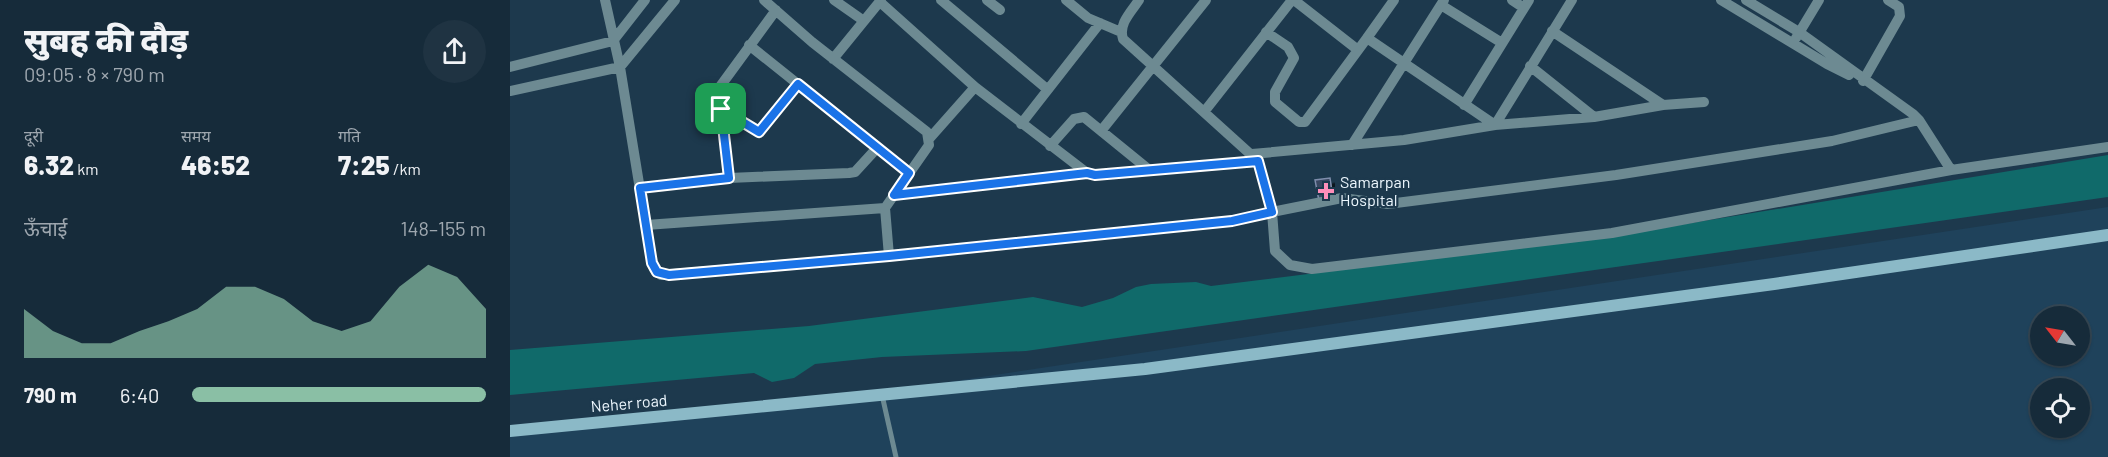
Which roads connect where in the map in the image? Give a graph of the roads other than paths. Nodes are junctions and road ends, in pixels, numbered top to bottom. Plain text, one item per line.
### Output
1 (605, 0) edge
2 (645, 0) edge
3 (675, 0) edge
4 (764, 0) edge
5 (834, 0) edge
6 (941, 0) edge
7 (987, 0) edge
8 (1066, 0) edge
9 (1139, 0) edge
10 (1206, 0) edge
11 (1293, 0) edge
12 (1394, 0) edge
13 (1512, 0) edge
14 (1558, 0) edge
15 (1721, 0) edge
16 (1746, 0) edge
17 (1819, 0) edge
18 (1888, 0) edge
19 (1908, 0) edge
20 (880, 1) edge
21 (1442, 2) edge
22 (1570, 3) edge
23 (1527, 4) edge
24 (776, 10) junction
25 (1000, 10) dead end
26 (1902, 11) junction
27 (864, 21) junction
28 (1100, 24) junction
29 (1552, 31) junction
30 (1121, 32) junction
31 (1266, 32) junction
32 (1799, 32) junction
33 (1367, 38) junction
34 (612, 41) junction
35 (1502, 43) junction
36 (1793, 43) junction
37 (749, 45) junction
38 (1358, 50) junction
39 (834, 59) junction
40 (1402, 63) junction
41 (1530, 66) junction
42 (510, 67) edge
43 (620, 67) junction
44 (1152, 68) junction
45 (1863, 81) junction
46 (798, 84) junction
47 (975, 87) junction
48 (1047, 89) junction
49 (510, 91) edge
50 (1704, 102) dead end
51 (1464, 105) junction
52 (1663, 105) junction
53 (721, 109) junction
54 (1204, 112) junction
55 (1594, 117) junction
56 (1919, 120) junction
57 (1021, 124) junction
58 (1495, 125) junction
59 (1101, 131) junction
60 (929, 139) junction
61 (1352, 145) junction
62 (1050, 146) junction
63 (2108, 147) edge
64 (877, 148) junction
65 (1255, 157) junction
66 (1148, 169) junction
67 (1951, 170) junction
68 (909, 173) junction
69 (1087, 173) junction
70 (729, 178) junction
71 (640, 188) junction
72 (894, 195) junction
73 (885, 208) junction
74 (1272, 212) junction
75 (646, 225) junction
76 (2108, 235) edge
77 (889, 256) junction
78 (882, 395) junction
79 (510, 430) edge
80 (896, 457) edge

1 - 34 street
2 - 34 street
3 - 43 street
4 - 24 street
5 - 27 street
6 - 48 street
7 - 25 street
8 - 28 street
9 - 30 street
10 - 44 street
11 - 31 street
11 - 38 street
12 - 33 street
13 - 23 street
14 - 22 street
15 - 36 street
16 - 32 street
17 - 32 street
18 - 26 street
19 - 26 street
20 - 27 street
20 - 47 street
21 - 35 street
21 - 40 street
22 - 29 street
23 - 35 street
24 - 37 street
24 - 39 street
26 - 45 street
27 - 39 street
28 - 30 street
28 - 48 street
29 - 41 street
29 - 52 street
30 - 44 street
31 - 38 street
31 - 54 street
32 - 36 street
32 - 45 street
33 - 38 street
33 - 40 street
34 - 42 street
34 - 43 street
35 - 51 street
36 - 45 street
37 - 46 street
37 - 53 street
39 - 60 street
40 - 51 street
40 - 61 street
41 - 55 street
41 - 58 street
43 - 49 street
43 - 71 street
44 - 54 street
44 - 59 street
45 - 56 street
46 - 53 street
46 - 64 street
47 - 57 street
47 - 60 street
48 - 57 street
50 - 52 street
51 - 58 street
52 - 55 street
53 - 70 street
54 - 65 street
55 - 58 street
56 - 67 street
56 - 74 street
57 - 62 street
58 - 61 street
59 - 62 street
59 - 66 street
60 - 68 street
61 - 65 street
62 - 69 street
63 - 67 street
64 - 68 street
64 - 70 street
65 - 66 street
65 - 74 street
66 - 69 street
67 - 74 street
68 - 72 street
69 - 72 street
70 - 71 street
71 - 75 street
72 - 73 street
73 - 75 street
73 - 77 street
74 - 77 street
75 - 77 street
76 - 78 street, Neher road
78 - 79 street, Neher road
78 - 80 lane

